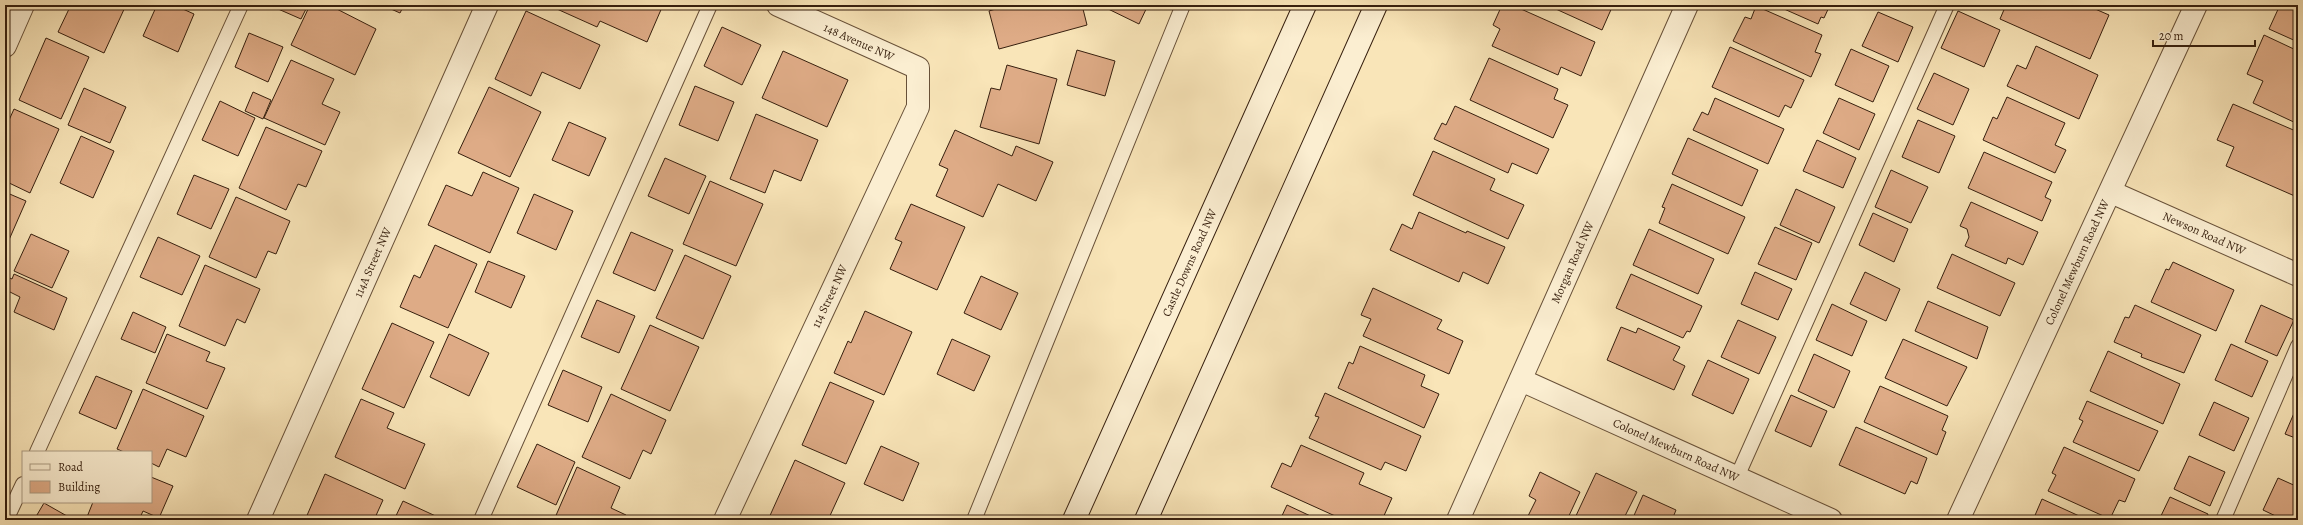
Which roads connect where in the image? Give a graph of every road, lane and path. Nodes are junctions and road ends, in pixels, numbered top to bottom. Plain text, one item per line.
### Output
1 (23, 5) edge
2 (241, 5) edge
3 (488, 5) edge
4 (710, 5) edge
5 (778, 5) edge
6 (1183, 5) edge
7 (1305, 5) edge
8 (1376, 5) edge
9 (1687, 5) edge
10 (1947, 5) edge
11 (2196, 5) edge
12 (5, 46) edge
13 (918, 68) joint
14 (2110, 192) junction
15 (2298, 275) edge
16 (2298, 346) edge
17 (1521, 380) junction
18 (37, 451) edge
19 (1737, 477) junction
20 (22, 486) edge
21 (6, 520) edge
22 (258, 520) edge
23 (481, 520) edge
24 (725, 520) edge
25 (974, 520) edge
26 (1074, 520) edge
27 (1146, 520) edge
28 (1458, 520) edge
29 (1831, 520) edge
30 (1958, 520) edge
31 (2223, 520) edge

1 - 12 street
2 - 18 lane
3 - 22 street, 114A Street NW
4 - 23 lane
5 - 13 street, 148 Avenue NW
6 - 25 lane
7 - 26 street, Castle Downs Road NW
8 - 27 street
9 - 17 street, Morgan Road NW
10 - 19 lane
11 - 14 street, Colonel Mewburn Road NW
13 - 24 street, 114 Street NW
14 - 15 street, Newson Road NW
14 - 30 street, Colonel Mewburn Road NW
16 - 31 lane
17 - 19 street, Colonel Mewburn Road NW
17 - 28 street, Morgan Road NW
19 - 29 street, Colonel Mewburn Road NW
20 - 21 lane

